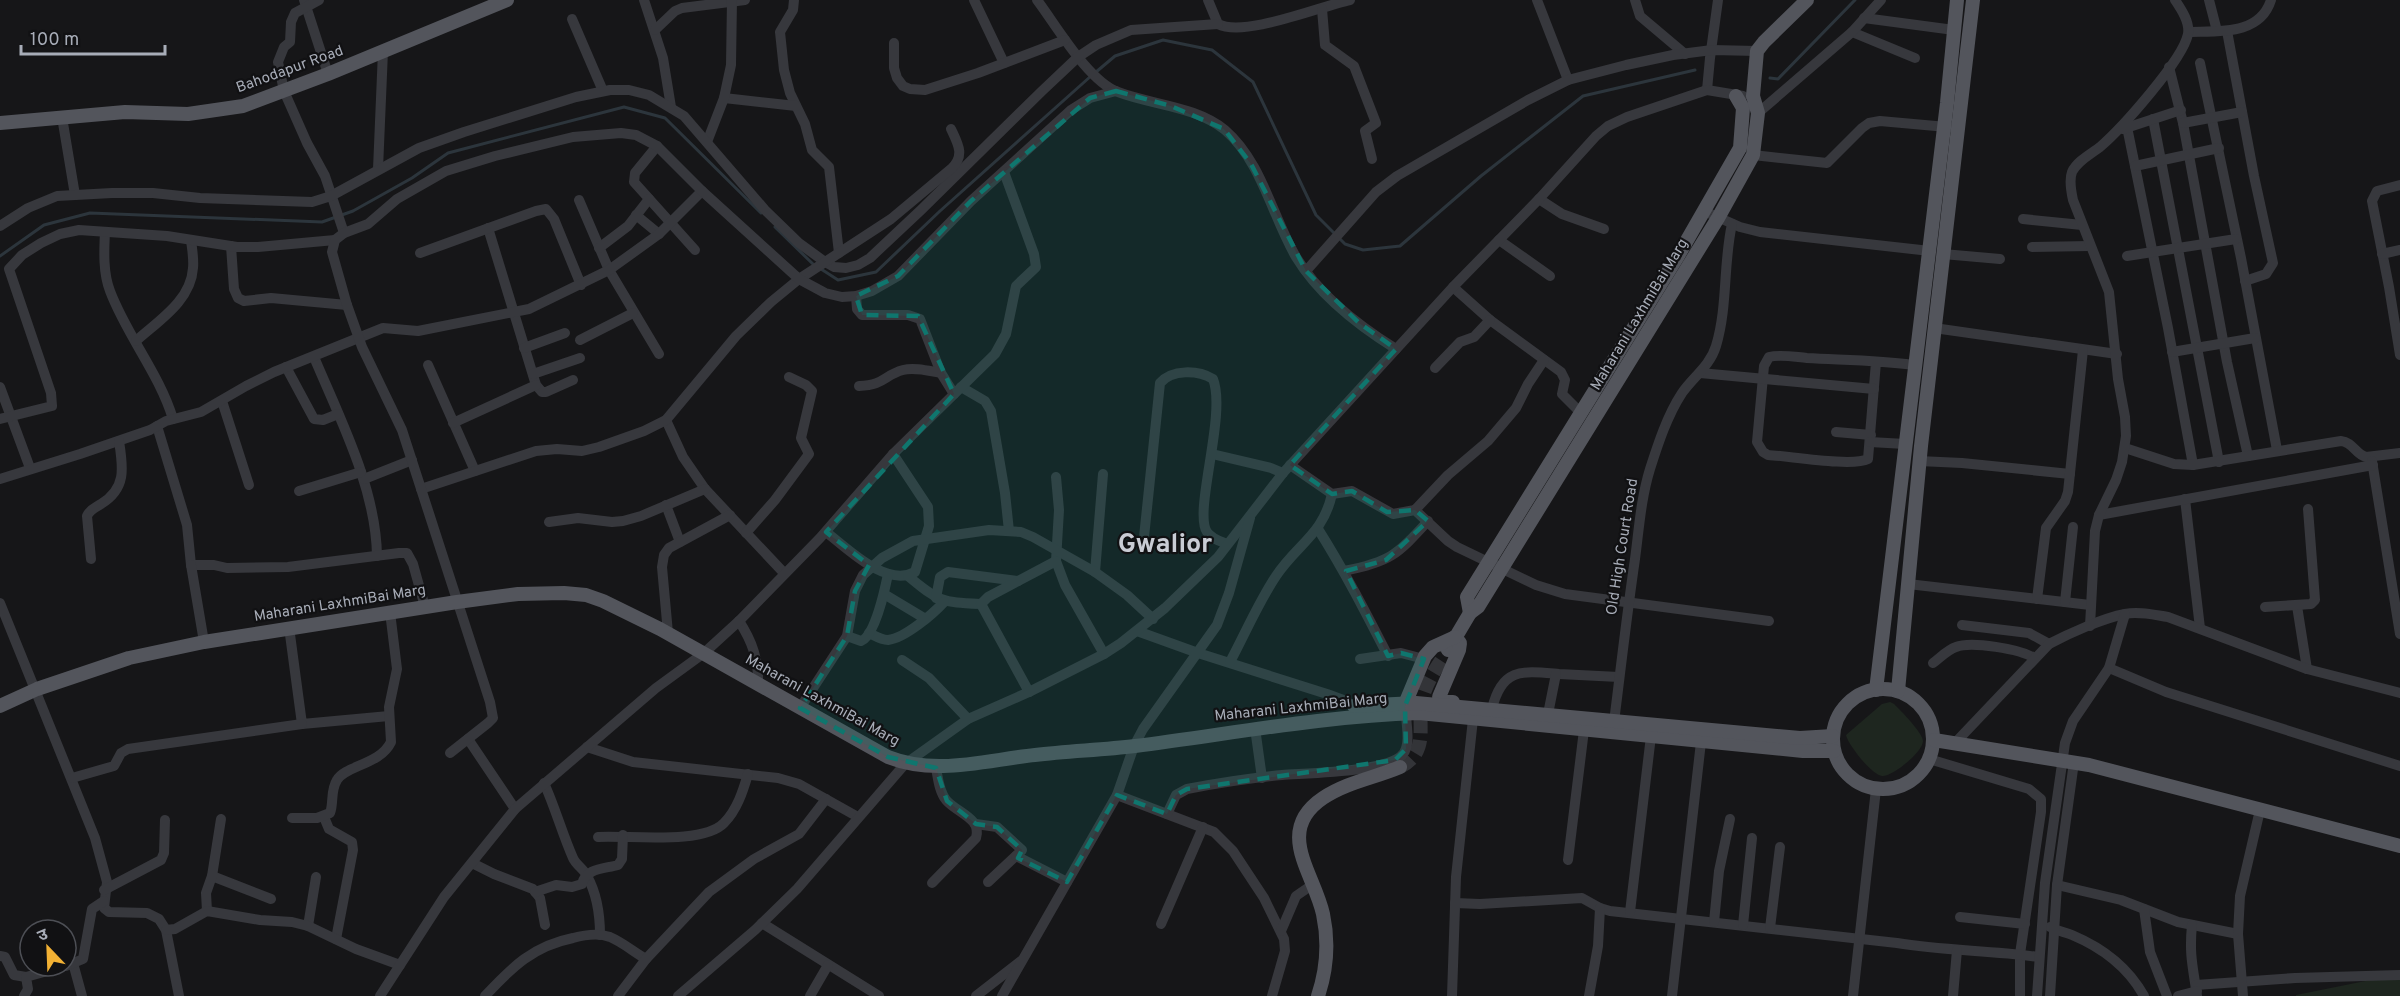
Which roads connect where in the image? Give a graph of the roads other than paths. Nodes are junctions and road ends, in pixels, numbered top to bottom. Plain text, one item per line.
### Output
1 (319, 0) edge
2 (507, 0) edge
3 (644, 0) edge
4 (745, 0) edge
5 (794, 0) edge
6 (974, 0) edge
7 (1037, 0) edge
8 (1208, 0) edge
9 (1345, 0) edge
10 (1537, 0) edge
11 (1635, 0) edge
12 (1718, 0) edge
13 (1807, 0) edge
14 (1881, 0) edge
15 (1957, 0) edge
16 (1973, 0) edge
17 (2175, 0) edge
18 (2209, 0) edge
19 (2271, 0) edge
20 (733, 1) edge
21 (305, 4) edge
22 (1322, 9) junction
23 (1864, 18) junction
24 (572, 19) dead end
25 (1218, 24) junction
26 (655, 30) junction
27 (1954, 30) junction
28 (2222, 31) junction
29 (1852, 32) junction
30 (2189, 32) junction
31 (1065, 40) junction
32 (894, 43) dead end
33 (1712, 50) junction
34 (383, 51) junction
35 (1758, 51) junction
36 (1684, 54) junction
37 (1915, 58) dead end
38 (1081, 59) junction
39 (1004, 63) junction
40 (2200, 63) dead end
41 (2169, 67) junction
42 (328, 74) junction
43 (1568, 80) junction
44 (1707, 90) junction
45 (284, 91) junction
46 (603, 91) junction
47 (1116, 91) junction
48 (1736, 96) junction
49 (1753, 96) junction
50 (724, 98) junction
51 (796, 106) junction
52 (671, 107) junction
53 (2181, 111) junction
54 (2242, 112) junction
55 (1758, 113) junction
56 (62, 117) junction
57 (2212, 118) junction
58 (2153, 119) junction
59 (0, 123) edge
60 (2183, 123) junction
61 (1951, 127) junction
62 (951, 129) dead end
63 (2122, 129) junction
64 (707, 142) junction
65 (657, 146) junction
66 (2219, 148) junction
67 (2189, 154) junction
68 (1753, 155) junction
69 (1372, 159) dead end
70 (2161, 160) junction
71 (2135, 166) junction
72 (378, 169) junction
73 (1004, 172) junction
74 (2400, 185) edge
75 (702, 191) junction
76 (75, 195) junction
77 (649, 199) junction
78 (1539, 199) junction
79 (333, 200) junction
80 (579, 200) dead end
81 (1704, 211) junction
82 (636, 216) junction
83 (1718, 218) junction
84 (2024, 219) dead end
85 (671, 222) junction
86 (1732, 224) junction
87 (2082, 225) junction
88 (0, 226) edge
89 (488, 228) junction
90 (343, 229) junction
91 (1604, 229) dead end
92 (105, 232) junction
93 (658, 234) junction
94 (2236, 238) junction
95 (191, 240) junction
96 (335, 240) junction
97 (1499, 240) junction
98 (2205, 243) junction
99 (231, 246) junction
100 (2090, 246) junction
101 (2032, 247) dead end
102 (2179, 247) junction
103 (599, 248) junction
104 (695, 250) dead end
105 (2400, 250) edge
106 (1936, 252) junction
107 (2153, 252) junction
108 (420, 253) dead end
109 (839, 253) junction
110 (2382, 254) junction
111 (2127, 256) dead end
112 (2000, 259) dead end
113 (824, 263) junction
114 (609, 270) junction
115 (1306, 271) junction
116 (1550, 276) dead end
117 (801, 278) junction
118 (2245, 281) junction
119 (581, 285) junction
120 (1453, 287) junction
121 (856, 296) junction
122 (347, 305) junction
123 (633, 313) junction
124 (512, 314) junction
125 (2397, 317) edge
126 (1490, 320) junction
127 (1934, 328) junction
128 (565, 333) dead end
129 (358, 337) junction
130 (2255, 338) junction
131 (580, 340) dead end
132 (136, 341) junction
133 (2223, 344) junction
134 (524, 348) junction
135 (2198, 348) junction
136 (1396, 349) junction
137 (2083, 350) junction
138 (2172, 352) junction
139 (659, 354) dead end
140 (2117, 354) junction
141 (2400, 355) edge
142 (314, 357) junction
143 (580, 358) dead end
144 (1544, 360) junction
145 (1876, 362) junction
146 (428, 365) dead end
147 (1915, 365) junction
148 (286, 367) junction
149 (1435, 368) dead end
150 (941, 373) junction
151 (1700, 373) junction
152 (789, 377) dead end
153 (1764, 378) junction
154 (535, 380) junction
155 (573, 380) dead end
156 (859, 386) dead end
157 (0, 387) edge
158 (1874, 389) junction
159 (957, 390) junction
160 (222, 401) junction
161 (1580, 412) junction
162 (338, 414) junction
163 (6, 417) edge
164 (173, 419) junction
165 (666, 420) junction
166 (453, 423) junction
167 (157, 426) junction
168 (1836, 432) dead end
169 (1870, 438) junction
170 (119, 441) junction
171 (1905, 444) junction
172 (2125, 448) junction
173 (2277, 450) junction
174 (2400, 453) edge
175 (893, 454) junction
176 (1212, 454) junction
177 (2248, 456) junction
178 (412, 460) junction
179 (1919, 461) junction
180 (2372, 461) junction
181 (2219, 462) junction
182 (2193, 465) junction
183 (30, 468) junction
184 (1287, 469) junction
185 (475, 471) junction
186 (1103, 474) dead end
187 (2070, 474) junction
188 (362, 476) junction
189 (1056, 477) dead end
190 (0, 479) edge
191 (249, 485) dead end
192 (421, 489) junction
193 (705, 489) junction
194 (299, 491) dead end
195 (1332, 494) junction
196 (2185, 499) junction
197 (666, 506) junction
198 (2308, 509) dead end
199 (1415, 510) junction
200 (1251, 513) junction
201 (730, 515) junction
202 (2099, 515) junction
203 (1428, 521) junction
204 (549, 522) dead end
205 (2073, 527) dead end
206 (1318, 529) junction
207 (826, 531) junction
208 (1009, 531) junction
209 (746, 533) junction
210 (1144, 537) dead end
211 (925, 538) junction
212 (680, 542) junction
213 (1227, 544) junction
214 (1055, 549) junction
215 (376, 556) junction
216 (91, 559) dead end
217 (1056, 561) junction
218 (1488, 562) junction
219 (191, 565) junction
220 (871, 567) junction
221 (1502, 570) junction
222 (1344, 571) junction
223 (1095, 572) junction
224 (784, 573) junction
225 (888, 574) junction
226 (908, 576) junction
227 (1019, 581) junction
228 (1908, 584) junction
229 (884, 594) junction
230 (2037, 599) junction
231 (940, 600) junction
232 (1628, 601) junction
233 (457, 602) junction
234 (2065, 602) junction
235 (0, 603) edge
236 (981, 604) junction
237 (2090, 605) junction
238 (2297, 606) junction
239 (425, 607) junction
240 (2265, 607) dead end
241 (390, 612) junction
242 (1470, 614) junction
243 (2125, 614) junction
244 (924, 618) junction
245 (1153, 619) junction
246 (739, 621) junction
247 (1769, 621) dead end
248 (1962, 624) dead end
249 (289, 627) junction
250 (2090, 627) junction
251 (2200, 628) junction
252 (1137, 631) junction
253 (12, 632) junction
254 (668, 633) junction
255 (869, 633) junction
256 (2400, 634) edge
257 (0, 635) edge
258 (847, 636) junction
259 (1455, 637) junction
260 (204, 642) junction
261 (2049, 644) junction
262 (1448, 650) tunnel mouth
263 (1198, 653) junction
264 (704, 654) junction
265 (1104, 654) junction
266 (1388, 656) junction
267 (2034, 658) junction
268 (1360, 659) dead end
269 (1424, 659) junction
270 (902, 660) dead end
271 (1230, 662) junction
272 (1933, 663) dead end
273 (2109, 668) junction
274 (2307, 669) junction
275 (1556, 674) junction
276 (1619, 677) junction
277 (758, 685) junction
278 (37, 690) junction
279 (1876, 690) junction
280 (1898, 691) junction
281 (1029, 692) junction
282 (2400, 693) edge
283 (0, 705) edge
284 (800, 708) junction
285 (1406, 709) junction
286 (1359, 710) junction
287 (1481, 712) junction
288 (1548, 714) junction
289 (389, 716) junction
290 (968, 719) junction
291 (1614, 722) junction
292 (302, 724) junction
293 (1255, 728) junction
294 (1584, 730) junction
295 (1651, 736) junction
296 (1833, 736) junction
297 (468, 739) junction
298 (1934, 740) junction
299 (1701, 742) junction
300 (1955, 743) junction
301 (1134, 746) junction
302 (587, 747) junction
303 (1834, 751) junction
304 (450, 753) dead end
305 (1929, 759) junction
306 (2068, 761) junction
307 (905, 764) junction
308 (2400, 766) edge
309 (1400, 767) tunnel mouth
310 (936, 768) junction
311 (748, 774) junction
312 (72, 778) junction
313 (1262, 778) junction
314 (544, 783) junction
315 (1876, 789) junction
316 (1117, 795) junction
317 (826, 799) junction
318 (515, 809) junction
319 (2260, 810) junction
320 (1167, 814) junction
321 (324, 816) junction
322 (858, 817) junction
323 (292, 818) dead end
324 (221, 819) dead end
325 (1730, 819) dead end
326 (165, 820) dead end
327 (976, 824) junction
328 (1203, 828) junction
329 (622, 835) junction
330 (598, 837) dead end
331 (1752, 838) dead end
332 (2400, 846) edge
333 (1780, 847) dead end
334 (1016, 856) junction
335 (1568, 860) dead end
336 (472, 863) junction
337 (587, 875) junction
338 (212, 876) junction
339 (316, 877) dead end
340 (988, 882) dead end
341 (1067, 882) junction
342 (932, 883) dead end
343 (1312, 885) junction
344 (2057, 885) junction
345 (535, 892) junction
346 (104, 896) junction
347 (271, 899) dead end
348 (1455, 903) junction
349 (1600, 908) junction
350 (2144, 909) junction
351 (207, 911) junction
352 (1630, 912) junction
353 (1960, 917) dead end
354 (1680, 918) junction
355 (1714, 922) junction
356 (2042, 922) junction
357 (762, 923) junction
358 (1161, 924) dead end
359 (2025, 924) junction
360 (545, 925) dead end
361 (1743, 925) junction
362 (2192, 925) junction
363 (308, 926) junction
364 (1770, 928) junction
365 (2054, 929) junction
366 (166, 930) junction
367 (1281, 931) junction
368 (2238, 934) junction
369 (600, 935) junction
370 (336, 939) junction
371 (1861, 939) junction
372 (1957, 950) junction
373 (2020, 954) junction
374 (0, 956) edge
375 (2038, 957) junction
376 (646, 959) junction
377 (1023, 960) junction
378 (78, 961) edge
379 (400, 965) junction
380 (828, 965) junction
381 (2400, 975) edge
382 (18, 976) edge
383 (26, 978) edge
384 (73, 978) edge
385 (2242, 981) junction
386 (2197, 991) edge
387 (24, 996) edge
388 (81, 996) edge
389 (179, 996) edge
390 (380, 996) edge
391 (485, 996) edge
392 (618, 996) edge
393 (678, 996) edge
394 (810, 996) edge
395 (879, 996) edge
396 (976, 996) edge
397 (1002, 996) edge
398 (1272, 996) edge
399 (1318, 996) edge
400 (1452, 996) edge
401 (1589, 996) edge
402 (1672, 996) edge
403 (1853, 996) edge
404 (1953, 996) edge
405 (2020, 996) edge
406 (2037, 996) edge
407 (2050, 996) edge
408 (2144, 996) edge
409 (2167, 996) edge
410 (2178, 996) edge
411 (2243, 996) edge

1 - 21 street
2 - 34 main road, Bahodapur Road
3 - 26 street
4 - 20 street
5 - 51 street
6 - 39 street
7 - 31 street
8 - 25 street
9 - 22 street
10 - 43 street
11 - 36 street
12 - 33 street
13 - 35 main road
14 - 23 street
15 - 27 main road
16 - 61 main road
17 - 30 street
18 - 28 street
19 - 28 street
20 - 26 street
20 - 50 street
21 - 42 street
21 - 45 street
22 - 25 street
22 - 69 street
23 - 27 street
23 - 29 street
24 - 46 street
25 - 38 street
26 - 52 street
27 - 61 main road
28 - 30 street
28 - 54 street
29 - 37 street
29 - 55 street
30 - 41 street
31 - 38 street
31 - 39 street
32 - 39 street
33 - 35 street
33 - 36 street
33 - 44 street
34 - 42 main road, Bahodapur Road
34 - 72 street
35 - 49 main road, Maharani LaxhmiBai Marg
36 - 43 street
38 - 47 street
38 - 113 street
40 - 57 street
41 - 53 street
41 - 63 street
42 - 45 main road, Bahodapur Road
43 - 115 street
44 - 48 street
44 - 78 street
45 - 56 main road, Bahodapur Road
45 - 79 street
46 - 52 street
46 - 72 street
47 - 73 street
47 - 115 street
48 - 49 street
48 - 81 main road
49 - 55 main road, Maharani LaxhmiBai Marg
50 - 51 street
50 - 64 street
51 - 109 street
52 - 64 street
53 - 58 street
53 - 60 street
54 - 57 street
54 - 118 street
55 - 68 main road, Maharani LaxhmiBai Marg
56 - 59 main road, Bahodapur Road
56 - 76 street
57 - 60 street
57 - 66 street
58 - 63 street
58 - 70 street
60 - 67 street
61 - 68 street
61 - 106 main road
62 - 109 street
63 - 71 street
63 - 87 street
64 - 113 street
65 - 75 street
65 - 77 street
65 - 90 street
66 - 67 street
66 - 94 street
67 - 70 street
67 - 98 street
68 - 83 main road, Maharani LaxhmiBai Marg
70 - 71 street
70 - 102 street
71 - 107 street
72 - 79 street
73 - 121 street
73 - 159 street
74 - 110 street
75 - 85 street
75 - 117 street
76 - 79 street
76 - 88 street
77 - 82 street
77 - 85 street
78 - 91 street
78 - 97 street
79 - 90 street
80 - 103 street
81 - 83 street
81 - 161 main road
82 - 93 street
82 - 103 street
83 - 86 street
83 - 221 main road, Maharani LaxhmiBai Marg
84 - 87 street
85 - 93 street
85 - 104 street
86 - 106 street
86 - 151 street, Old High Court Road
87 - 100 street
89 - 108 street
89 - 119 street
89 - 124 street
90 - 96 street
92 - 95 street
92 - 132 street
92 - 163 street
93 - 114 street
94 - 98 street
94 - 118 street
95 - 99 street
95 - 132 street
96 - 99 street
96 - 122 street
97 - 116 street
97 - 120 street
98 - 102 street
98 - 133 street
99 - 122 street
100 - 101 street
100 - 140 street
102 - 107 street
102 - 135 street
103 - 114 street
105 - 110 street
106 - 112 street
106 - 127 main road
106 - 147 main road
107 - 111 street
107 - 138 street
109 - 113 street
110 - 125 street
113 - 117 street
114 - 119 street
114 - 123 street
115 - 136 street
117 - 121 street
117 - 165 street
118 - 130 street
119 - 124 street
120 - 126 street
120 - 136 street
121 - 150 street
122 - 129 street
123 - 131 street
123 - 139 street
124 - 129 street
124 - 134 street
125 - 141 street
126 - 144 street
126 - 149 street
127 - 137 street
127 - 179 main road
128 - 134 street
129 - 142 street
129 - 178 street
130 - 133 street
130 - 173 street
132 - 164 street
133 - 135 street
133 - 177 street
134 - 154 street
135 - 138 street
135 - 181 street
136 - 184 street
137 - 140 street
137 - 187 street
138 - 182 street
140 - 172 street
142 - 148 street
142 - 162 street
143 - 154 street
144 - 161 street
144 - 199 street
145 - 147 street
145 - 153 street
145 - 158 street
146 - 166 street
147 - 171 main road
148 - 160 street
148 - 162 street
150 - 156 street
150 - 159 street
151 - 153 street
151 - 232 street, Old High Court Road
152 - 209 street
153 - 158 street
153 - 169 street
154 - 155 street
154 - 166 street
157 - 163 street
158 - 169 street
159 - 175 street
159 - 208 street
160 - 164 street
160 - 191 street
161 - 218 main road
162 - 188 street
163 - 183 street
164 - 167 street
165 - 185 street
165 - 193 street
166 - 185 street
167 - 170 street
167 - 219 street
168 - 169 street
169 - 171 street
170 - 183 street
170 - 216 street
171 - 279 main road
172 - 182 street
172 - 202 street
173 - 177 street
173 - 180 street
174 - 180 street
175 - 207 street
175 - 211 street
176 - 184 street
176 - 210 street
176 - 213 street
177 - 181 street
178 - 188 street
178 - 192 street
179 - 187 street
179 - 228 main road
180 - 196 street
180 - 256 street
181 - 182 street
183 - 190 street
184 - 195 street
184 - 200 street
185 - 192 street
186 - 223 street
187 - 230 street
188 - 194 street
188 - 215 street
189 - 214 street
192 - 233 street
193 - 197 street
193 - 201 street
195 - 199 street
195 - 206 street
196 - 202 street
196 - 251 street
197 - 204 street
197 - 212 street
198 - 238 street
199 - 203 street
200 - 213 street
200 - 263 street
201 - 209 street
201 - 212 street
202 - 237 street
203 - 218 street
203 - 222 street
205 - 234 street
206 - 222 street
206 - 271 street
207 - 220 street
207 - 224 street
208 - 211 street
208 - 214 street
209 - 224 street
211 - 220 street
211 - 226 street
212 - 254 street
213 - 245 street
214 - 217 street
214 - 223 street
215 - 219 street
215 - 239 street
217 - 227 street
217 - 265 street
218 - 221 street
218 - 242 main road
219 - 260 street
220 - 225 street
220 - 258 street
221 - 232 street
221 - 242 main road, Maharani LaxhmiBai Marg
222 - 266 street
223 - 245 street
224 - 246 street
225 - 226 street
225 - 229 street
226 - 231 street
227 - 231 street
227 - 236 street
228 - 230 street
228 - 280 main road
229 - 244 street
229 - 255 street
230 - 234 street
231 - 236 street
231 - 244 street
232 - 247 street
232 - 276 street, Old High Court Road
233 - 239 main road, Maharani LaxhmiBai Marg
233 - 254 main road, Maharani LaxhmiBai Marg
233 - 297 street
234 - 237 street
235 - 253 street
236 - 281 street
237 - 250 street
238 - 240 street
238 - 274 street
239 - 241 main road, Maharani LaxhmiBai Marg
241 - 249 main road, Maharani LaxhmiBai Marg
241 - 289 street
242 - 259 main road, Maharani LaxhmiBai Marg
243 - 250 street
243 - 251 street
243 - 273 street
244 - 255 street
245 - 252 street
246 - 264 street
246 - 277 street
248 - 261 street
249 - 260 main road, Maharani LaxhmiBai Marg
249 - 292 street
250 - 261 street
251 - 274 street
252 - 263 street
252 - 265 street
253 - 257 street
253 - 278 street
254 - 264 main road, Maharani LaxhmiBai Marg
255 - 258 street
258 - 284 street
259 - 262 main road, Maharani LaxhmiBai Marg
259 - 269 main road
259 - 287 main road
260 - 278 main road, Maharani LaxhmiBai Marg
261 - 267 street
263 - 271 street
263 - 301 street
264 - 277 main road, Maharani LaxhmiBai Marg
264 - 302 street
265 - 281 street
266 - 268 street
266 - 269 street
267 - 272 street
267 - 300 street
269 - 285 main road
270 - 290 street
271 - 286 street
273 - 306 street
273 - 308 street
274 - 282 street
275 - 276 street
275 - 287 street
275 - 288 street
276 - 291 street, Old High Court Road
277 - 284 main road, Maharani LaxhmiBai Marg
278 - 283 main road, Maharani LaxhmiBai Marg
278 - 312 street
279 - 280 main road
279 - 296 main road
280 - 298 main road
281 - 290 street
284 - 307 main road, Maharani LaxhmiBai Marg
285 - 286 main road, Maharani LaxhmiBai Marg
285 - 287 main road, Maharani LaxhmiBai Marg
285 - 313 street
286 - 293 main road, Maharani LaxhmiBai Marg
287 - 288 main road
287 - 294 main road
287 - 348 street
288 - 291 main road
289 - 292 street
289 - 321 street
290 - 307 street
291 - 296 main road
292 - 312 street
293 - 301 main road, Maharani LaxhmiBai Marg
293 - 313 street
294 - 295 main road
294 - 335 street
295 - 299 main road
295 - 352 street
296 - 303 main road
297 - 304 street
297 - 318 street
298 - 300 main road
298 - 305 main road
299 - 303 main road
299 - 354 street
300 - 306 main road
301 - 310 main road, Maharani LaxhmiBai Marg
301 - 316 street
302 - 311 street
302 - 314 street
303 - 315 main road
305 - 315 main road
305 - 359 street
306 - 319 main road
306 - 344 street
306 - 356 street
307 - 310 main road, Maharani LaxhmiBai Marg
307 - 322 street
309 - 343 main road
310 - 327 street
311 - 317 street
311 - 329 street
312 - 346 street
313 - 320 street
314 - 318 street
314 - 337 street
315 - 371 street
316 - 320 street
316 - 341 street
317 - 322 street
317 - 376 street
318 - 336 street
319 - 332 main road
319 - 368 street
320 - 328 street
321 - 323 street
321 - 370 street
322 - 357 street
324 - 338 street
325 - 355 street
326 - 346 street
327 - 334 street
327 - 342 street
328 - 358 street
328 - 367 street
329 - 330 street
329 - 337 street
331 - 361 street
333 - 364 street
334 - 340 street
334 - 341 street
336 - 345 street
336 - 379 street
337 - 345 street
337 - 369 street
338 - 347 street
338 - 351 street
339 - 363 street
341 - 377 street
343 - 367 street
343 - 399 main road
344 - 350 street
344 - 365 street
345 - 360 street
346 - 366 street
346 - 378 street
348 - 349 street
348 - 400 street
349 - 352 street
349 - 401 street
350 - 362 street
350 - 409 street
351 - 363 street
351 - 366 street
352 - 354 street
353 - 359 street
354 - 355 street
354 - 402 street
355 - 361 street
356 - 365 street
356 - 375 street
357 - 380 street
357 - 393 street
359 - 373 street
361 - 364 street
362 - 368 street
362 - 386 street
363 - 370 street
364 - 371 street
365 - 407 street
365 - 408 street
366 - 389 street
367 - 398 street
368 - 385 street
369 - 376 street
369 - 391 street
370 - 379 street
371 - 372 street
371 - 403 street
372 - 373 street
372 - 404 street
373 - 375 street
373 - 405 street
374 - 382 street
375 - 406 street
376 - 392 street
377 - 396 street
377 - 397 street
379 - 390 street
380 - 394 street
380 - 395 street
381 - 385 street
383 - 387 street
384 - 388 street
385 - 386 street
385 - 411 street
386 - 410 street

